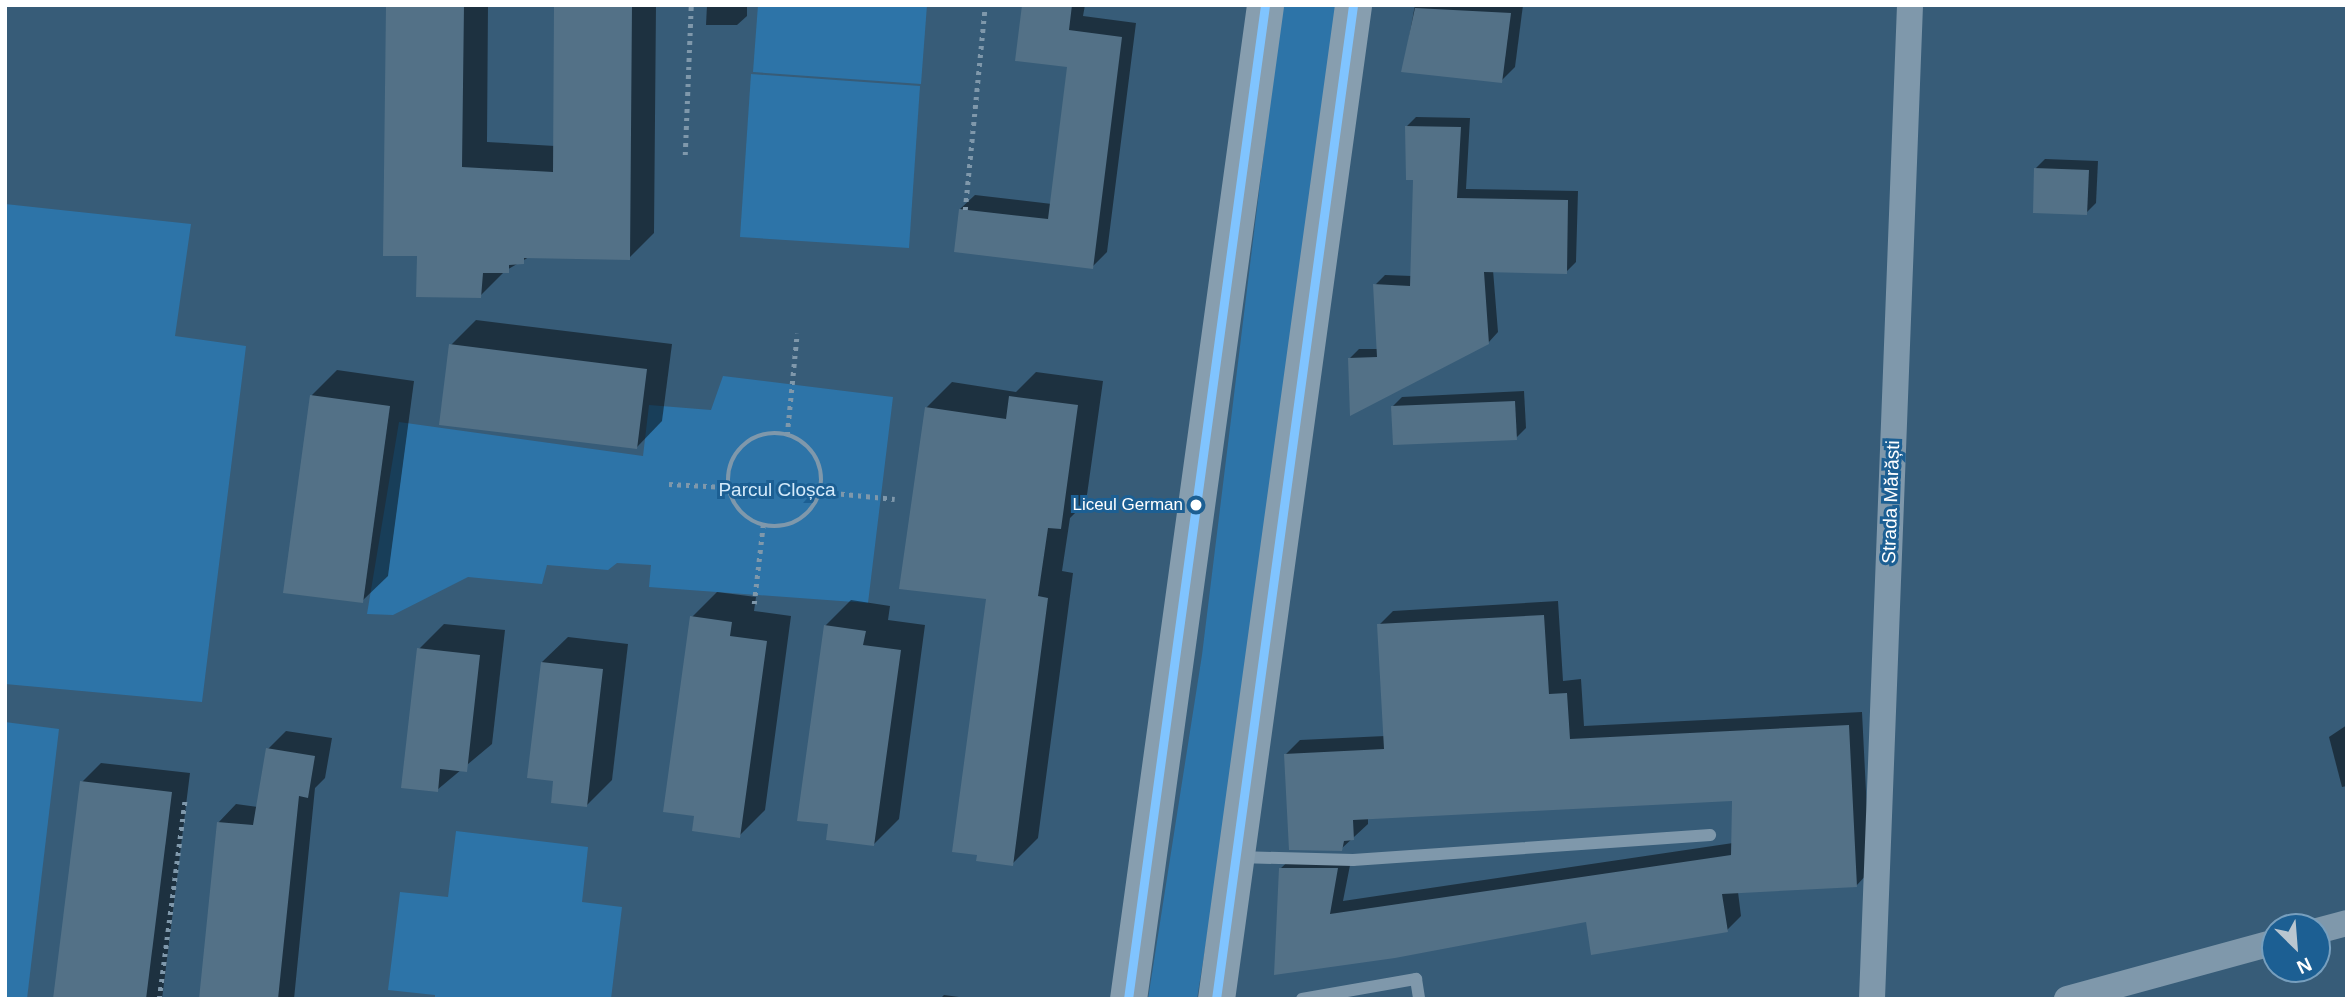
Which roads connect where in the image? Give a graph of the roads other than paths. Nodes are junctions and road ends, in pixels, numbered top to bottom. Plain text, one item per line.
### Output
1 (1265, 5) edge
2 (1353, 5) edge
3 (1910, 5) edge
4 (1710, 835) dead end
5 (1238, 857) junction
6 (2261, 946) edge
7 (1128, 999) edge
8 (1216, 999) edge
9 (1302, 999) edge
10 (1419, 999) edge
11 (1872, 999) edge
12 (2067, 999) edge

1 - 7 main road
2 - 5 main road
3 - 11 street, Strada Mărăști
4 - 5 lane
5 - 8 main road
6 - 12 street
9 - 10 lane

